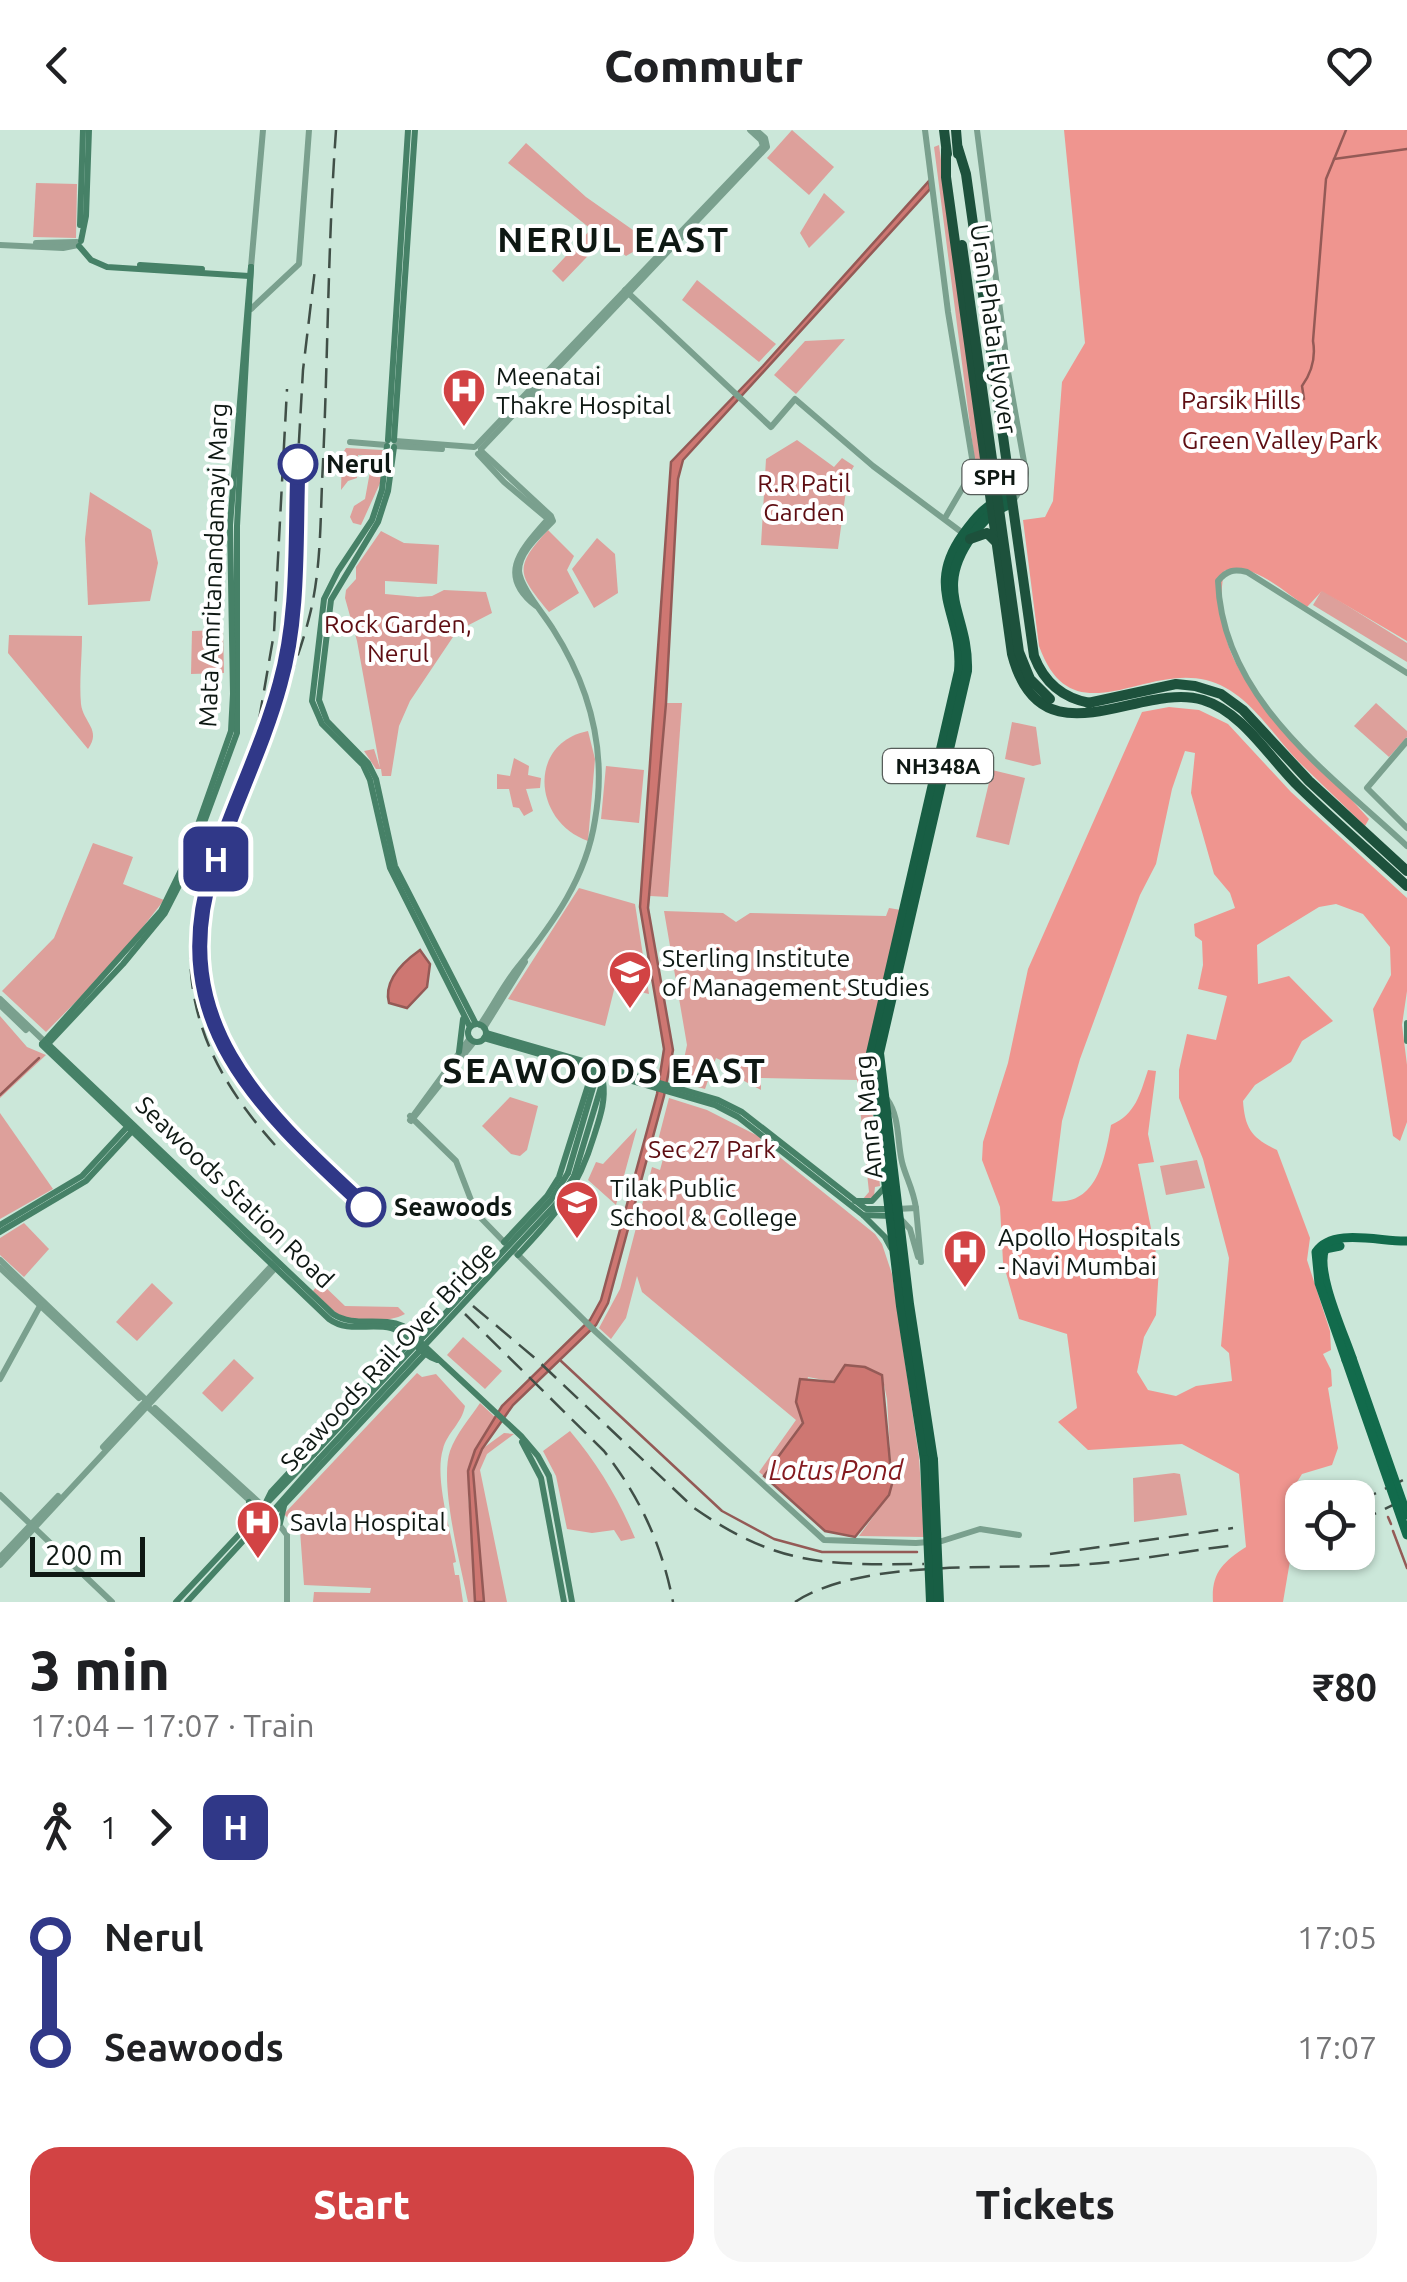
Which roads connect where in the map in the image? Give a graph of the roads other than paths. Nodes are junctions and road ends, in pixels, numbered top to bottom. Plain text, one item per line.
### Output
1 (86, 130) edge
2 (263, 130) edge
3 (309, 130) edge
4 (412, 130) edge
5 (753, 130) edge
6 (924, 130) edge
7 (944, 130) edge
8 (956, 130) edge
9 (977, 130) edge
10 (952, 149) junction
11 (0, 243) edge
12 (79, 243) junction
13 (251, 273) junction
14 (627, 292) junction
15 (251, 309) junction
16 (391, 444) junction
17 (477, 450) junction
18 (990, 489) junction
19 (1014, 496) junction
20 (992, 507) junction
21 (976, 517) junction
22 (944, 518) junction
23 (967, 536) junction
24 (998, 546) junction
25 (1407, 673) edge
26 (1090, 708) junction
27 (1407, 741) edge
28 (373, 780) junction
29 (1407, 828) edge
30 (1407, 846) edge
31 (1407, 871) edge
32 (1407, 886) edge
33 (166, 906) junction
34 (0, 1002) edge
35 (462, 1011) junction
36 (1407, 1023) edge
37 (480, 1029) junction
38 (472, 1040) junction
39 (1407, 1041) edge
40 (44, 1043) junction
41 (459, 1052) junction
42 (603, 1069) junction
43 (603, 1082) junction
44 (668, 1087) junction
45 (882, 1089) junction
46 (412, 1119) junction
47 (133, 1126) junction
48 (571, 1174) junction
49 (886, 1184) junction
50 (854, 1201) junction
51 (916, 1212) junction
52 (894, 1213) junction
53 (863, 1215) junction
54 (0, 1228) edge
55 (504, 1242) junction
56 (1407, 1244) edge
57 (518, 1255) junction
58 (895, 1259) junction
59 (0, 1260) edge
60 (276, 1264) junction
61 (0, 1268) edge
62 (40, 1306) junction
63 (412, 1339) junction
64 (427, 1352) junction
65 (914, 1358) junction
66 (1349, 1359) junction
67 (0, 1379) edge
68 (147, 1403) junction
69 (521, 1436) junction
70 (270, 1492) junction
71 (0, 1495) edge
72 (252, 1500) junction
73 (284, 1505) junction
74 (266, 1510) junction
75 (1407, 1514) edge
76 (251, 1522) junction
77 (280, 1522) junction
78 (33, 1527) junction
79 (1019, 1535) dead end
80 (1407, 1536) edge
81 (0, 1557) edge
82 (0, 1565) edge
83 (112, 1602) edge
84 (176, 1602) edge
85 (187, 1602) edge
86 (287, 1602) edge
87 (564, 1602) edge
88 (572, 1602) edge
89 (935, 1602) edge

1 - 12 main road
2 - 13 street, Mata Amritanandamayi Marg
3 - 15 street
4 - 16 main road
5 - 14 street
6 - 22 street
7 - 10 highway, SPH
8 - 10 highway, SPH
9 - 19 street
10 - 18 highway
10 - 19 highway
10 - 26 highway, Uran Phata Flyover / SPH, bridge
11 - 12 street
12 - 13 main road
13 - 15 main road, Mata Amritanandamayi Marg
13 - 33 main road, Mata Amritanandamayi Marg
14 - 17 street
14 - 22 street
15 - 33 main road, Mata Amritanandamayi Marg
16 - 17 street
16 - 28 main road
17 - 37 street
18 - 20 highway
18 - 21 highway
19 - 20 highway, Amra Marg / NH348A
19 - 26 highway
20 - 21 highway, Amra Marg / NH348A
20 - 23 highway, Amra Marg / NH348A
20 - 24 highway
21 - 23 highway, Amra Marg / NH348A
22 - 23 street
23 - 24 highway
23 - 45 highway, Amra Marg / NH348A
23 - 49 highway, Amra Marg / NH348A
24 - 26 highway
25 - 30 street
26 - 31 highway
26 - 32 highway
27 - 29 street
28 - 35 main road
28 - 37 main road
33 - 40 main road, Mata Amritanandamayi Marg
34 - 40 street
35 - 37 main road
35 - 41 main road
36 - 39 main road
37 - 38 main road
37 - 38 main road
37 - 42 main road
38 - 41 street
38 - 46 street
40 - 47 main road, Seawoods Station Road
41 - 46 street
42 - 43 main road, Seawoods Rail-Over Bridge
42 - 44 main road
42 - 48 main road, Seawoods Rail-Over Bridge
42 - 55 main road
43 - 48 main road, Seawoods Rail-Over Bridge
43 - 57 main road
44 - 50 main road
44 - 53 main road
45 - 51 street
45 - 52 highway, Amra Marg / NH348A
46 - 55 street
47 - 54 main road
47 - 60 main road, Seawoods Station Road
48 - 74 main road, Seawoods Rail-Over Bridge, bridge
49 - 50 main road
49 - 52 highway, Amra Marg / NH348A
50 - 52 main road
51 - 52 street
51 - 52 street
52 - 53 main road
52 - 58 highway, Amra Marg / NH348A
52 - 65 highway, Amra Marg / NH348A
53 - 58 main road
55 - 57 street
56 - 66 main road
56 - 66 main road
57 - 79 street
58 - 65 highway, Amra Marg / NH348A
59 - 68 street
60 - 63 main road, Seawoods Station Road
60 - 63 main road, Seawoods Station Road
60 - 68 street
61 - 62 street
62 - 67 street
62 - 68 street
63 - 64 main road, Seawoods Station Road
63 - 70 main road
64 - 69 main road, Seawoods Station Road
64 - 73 main road
65 - 89 highway, NH348A, bridge
66 - 75 main road, bridge
66 - 80 main road, bridge
68 - 72 street
68 - 78 street
69 - 87 main road
69 - 88 main road
70 - 72 main road
70 - 74 main road
71 - 78 street
72 - 74 street
72 - 76 main road
73 - 74 main road
73 - 77 main road
74 - 76 main road
74 - 77 street
74 - 85 main road
76 - 84 main road
77 - 86 street
78 - 81 street
78 - 82 street
78 - 83 street

